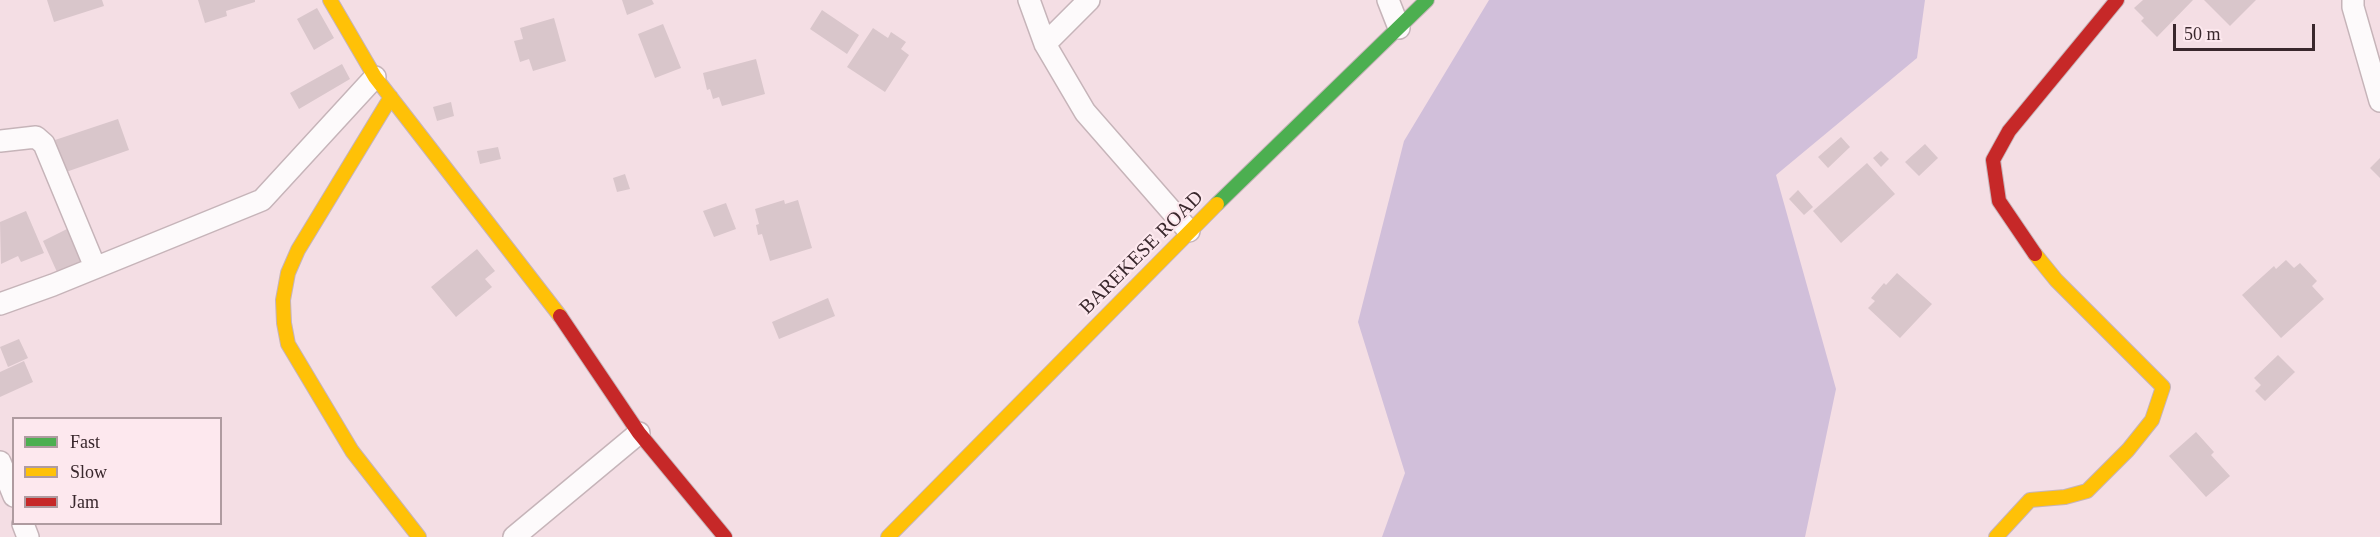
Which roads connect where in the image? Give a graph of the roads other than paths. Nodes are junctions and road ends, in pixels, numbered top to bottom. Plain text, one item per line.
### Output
1 (330, 0) edge
2 (1029, 0) edge
3 (1089, 0) edge
4 (1388, 0) edge
5 (1427, 0) edge
6 (2117, 0) edge
7 (2353, 0) edge
8 (1399, 28) junction
9 (1045, 44) junction
10 (375, 77) junction
11 (391, 97) junction
12 (2380, 101) edge
13 (0, 141) edge
14 (1189, 231) junction
15 (95, 267) junction
16 (0, 304) edge
17 (639, 433) junction
18 (0, 462) edge
19 (8, 489) edge
20 (419, 537) edge
21 (514, 537) edge
22 (724, 537) edge
23 (888, 537) edge
24 (1996, 537) edge

1 - 10 street
2 - 9 street
3 - 9 street
4 - 8 street
5 - 8 street, BAREKESE ROAD
6 - 24 street
7 - 12 street
8 - 14 street, BAREKESE ROAD
9 - 14 street
10 - 11 street
10 - 15 street
11 - 17 street
11 - 20 street
13 - 15 street
14 - 23 street, BAREKESE ROAD
15 - 16 street
17 - 21 street
17 - 22 street
18 - 19 street

